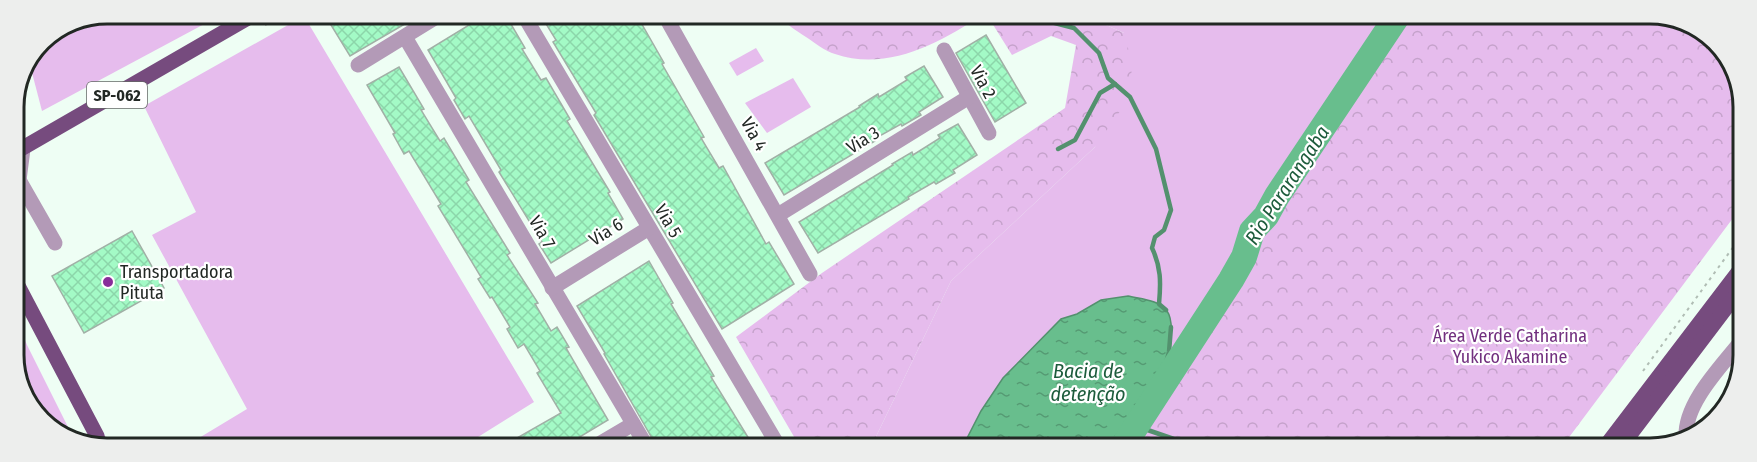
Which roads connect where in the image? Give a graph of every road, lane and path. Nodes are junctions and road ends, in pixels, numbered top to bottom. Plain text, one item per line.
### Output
1 (238, 24) edge
2 (244, 24) edge
3 (425, 24) edge
4 (529, 24) edge
5 (670, 24) edge
6 (220, 35) junction
7 (405, 37) junction
8 (944, 50) dead end
9 (358, 65) dead end
10 (969, 97) junction
11 (989, 133) dead end
12 (24, 148) edge
13 (24, 192) edge
14 (778, 215) junction
15 (649, 228) junction
16 (55, 243) dead end
17 (1733, 247) edge
18 (810, 274) dead end
19 (1733, 278) edge
20 (552, 288) junction
21 (24, 297) edge
22 (1733, 298) edge
23 (1733, 352) edge
24 (1641, 374) dead end
25 (633, 424) junction
26 (1686, 430) edge
27 (97, 437) edge
28 (609, 438) edge
29 (642, 438) edge
30 (774, 438) edge
31 (1604, 438) edge
32 (1628, 438) edge

1 - 6 main road, SP-062
2 - 6 main road, SP-062
3 - 7 street
4 - 15 street, Via 5
5 - 14 street, Via 4
6 - 12 main road, SP-062
7 - 9 street
7 - 20 street, Via 7
8 - 10 street, Via 2
10 - 11 street, Via 2
10 - 14 street, Via 3
13 - 16 street
14 - 18 street, Via 4
15 - 20 street, Via 6
15 - 30 street, Via 5
17 - 24 path
19 - 31 main road
20 - 25 street, Via 7
21 - 27 main road
22 - 32 main road
23 - 26 street
25 - 28 street
25 - 29 street, Via 7

